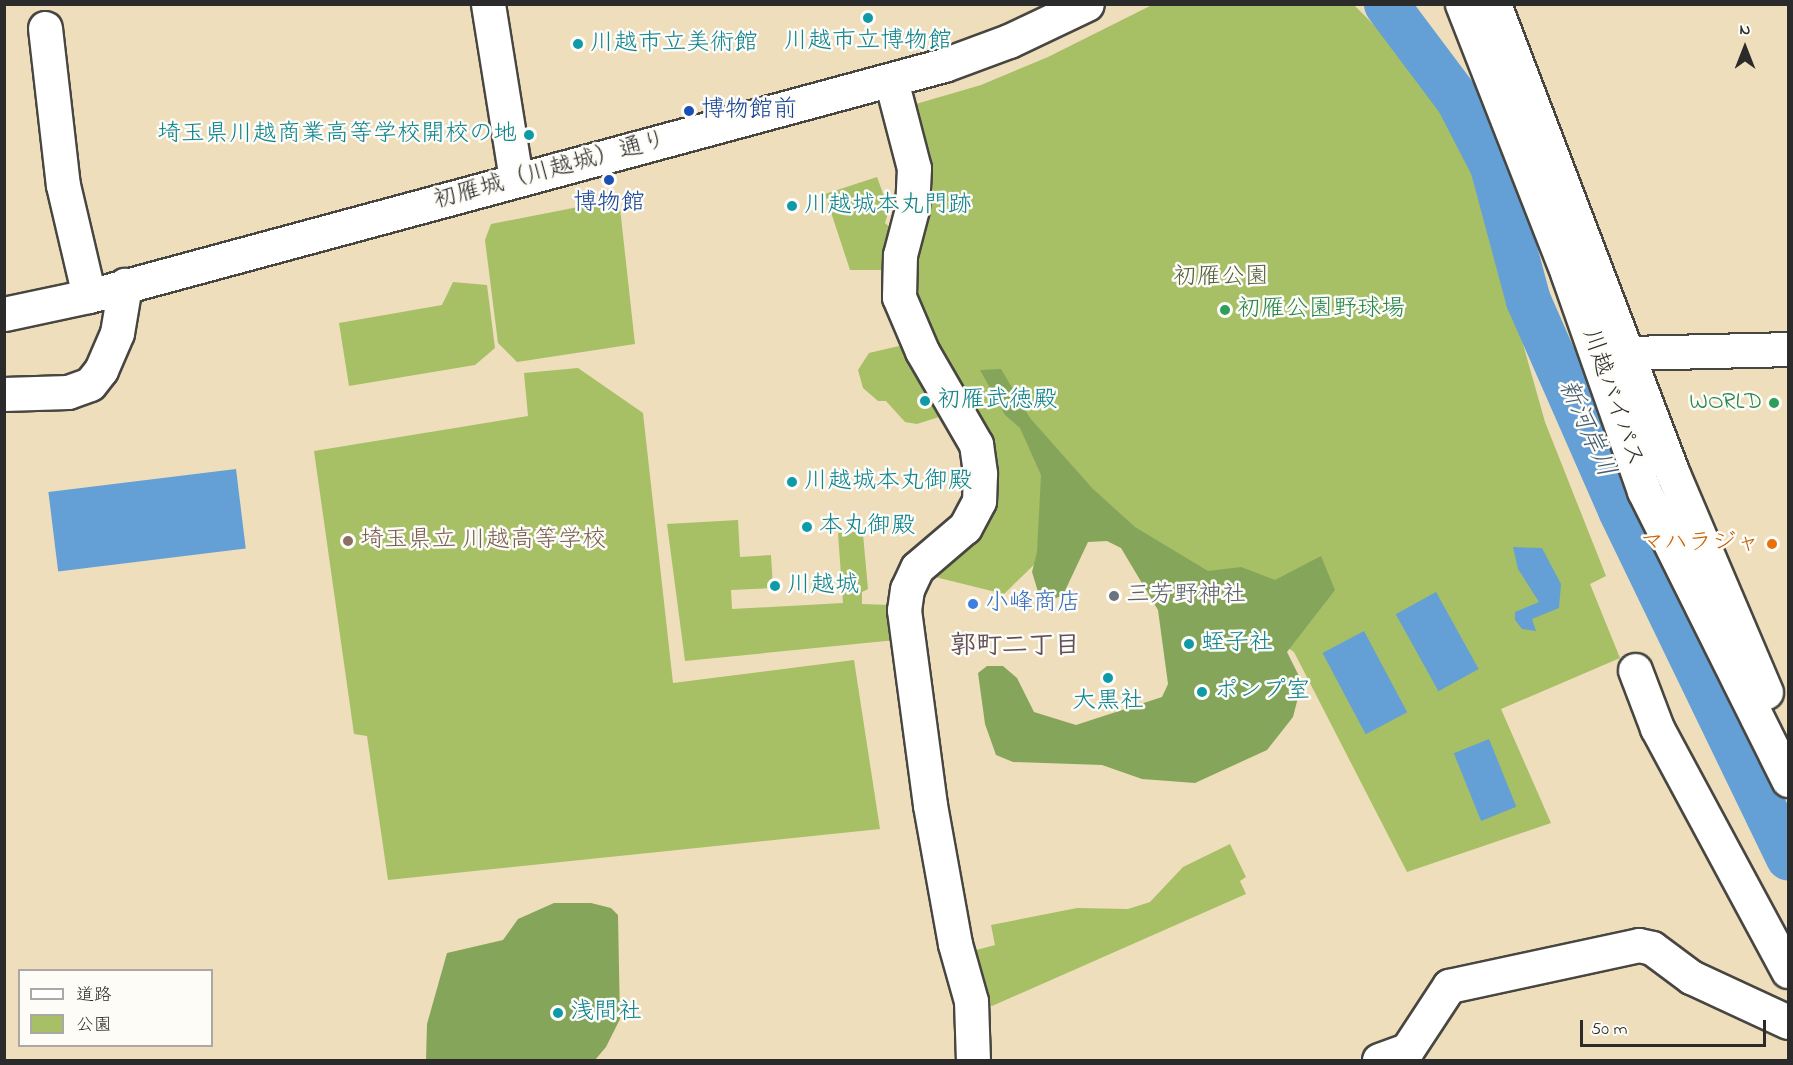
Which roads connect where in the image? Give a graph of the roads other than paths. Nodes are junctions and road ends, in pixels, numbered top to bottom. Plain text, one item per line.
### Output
1 (488, 4) edge
2 (1087, 4) edge
3 (1462, 4) edge
4 (1494, 4) edge
5 (45, 28) dead end
6 (891, 80) junction
7 (516, 179) junction
8 (125, 285) junction
9 (89, 296) junction
10 (4, 314) edge
11 (1788, 349) edge
12 (1628, 353) junction
13 (4, 394) edge
14 (1635, 670) dead end
15 (1788, 733) edge
16 (1788, 780) edge
17 (1788, 971) edge
18 (1788, 1022) edge
19 (973, 1060) edge
20 (1380, 1060) edge

1 - 7 main road
2 - 6 main road, 初雁城（川越城）通り
3 - 16 main road, 川越バイパス
4 - 12 main road, 川越バイパス
5 - 9 main road
6 - 7 main road, 初雁城（川越城）通り
6 - 19 main road
7 - 8 main road, 初雁城（川越城）通り
8 - 9 main road, 初雁城（川越城）通り
8 - 13 main road
9 - 10 main road, 初雁城（川越城）通り
11 - 12 main road
12 - 15 main road, 川越バイパス
14 - 17 main road
18 - 20 main road

